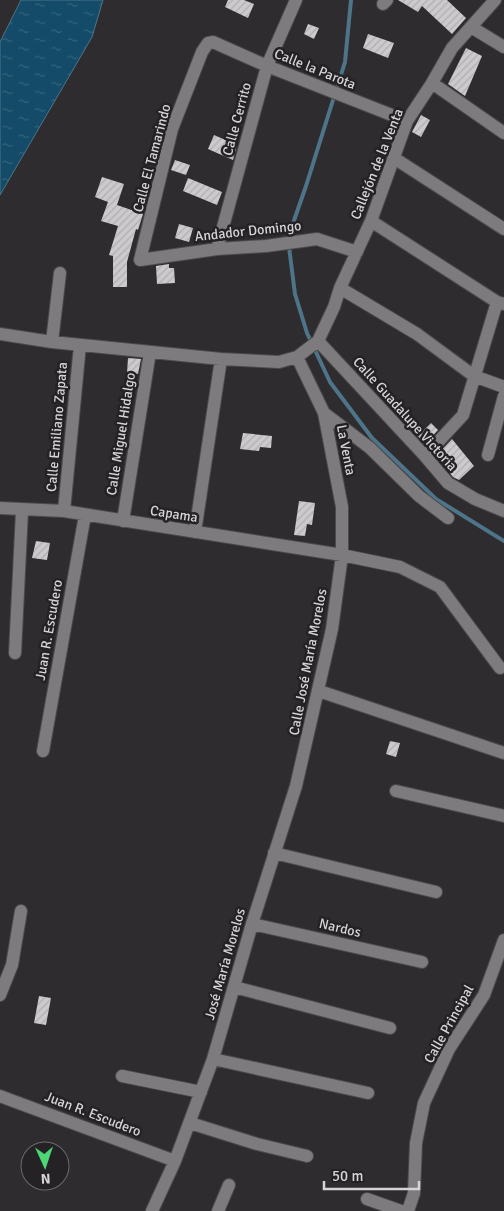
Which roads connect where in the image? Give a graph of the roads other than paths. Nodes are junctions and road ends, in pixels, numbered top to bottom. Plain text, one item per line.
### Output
1 (296, 0) edge
2 (495, 0) edge
3 (471, 27) junction
4 (213, 42) joint
5 (504, 47) edge
6 (267, 66) junction
7 (432, 83) junction
8 (407, 121) junction
9 (504, 133) edge
10 (394, 158) junction
11 (371, 221) junction
12 (504, 229) edge
13 (217, 249) junction
14 (357, 252) junction
15 (140, 260) joint
16 (60, 273) dead end
17 (340, 288) junction
18 (501, 303) edge
19 (0, 334) edge
20 (52, 342) junction
21 (80, 345) junction
22 (310, 348) junction
23 (150, 352) junction
24 (221, 359) junction
25 (474, 376) junction
26 (504, 387) edge
27 (504, 396) edge
28 (324, 413) junction
29 (488, 455) dead end
30 (425, 456) junction
31 (0, 508) edge
32 (22, 511) junction
33 (64, 511) junction
34 (504, 511) edge
35 (85, 515) junction
36 (448, 518) dead end
37 (123, 521) junction
38 (195, 532) junction
39 (342, 556) junction
40 (15, 653) dead end
41 (500, 668) dead end
42 (319, 692) junction
43 (43, 751) dead end
44 (504, 753) edge
45 (300, 773) joint
46 (396, 791) dead end
47 (504, 816) edge
48 (274, 853) junction
49 (436, 892) dead end
50 (21, 911) dead end
51 (252, 924) junction
52 (504, 940) edge
53 (422, 962) dead end
54 (234, 987) junction
55 (0, 995) edge
56 (390, 1028) dead end
57 (213, 1059) junction
58 (122, 1076) dead end
59 (201, 1092) junction
60 (368, 1093) dead end
61 (0, 1096) edge
62 (190, 1123) junction
63 (307, 1156) dead end
64 (175, 1161) junction
65 (229, 1185) dead end
66 (367, 1199) dead end
67 (152, 1211) edge
68 (218, 1211) edge
69 (401, 1211) edge
70 (408, 1211) edge

1 - 6 street, Calle Cerrito
2 - 3 street, Callejón de la Venta
3 - 5 street
3 - 7 street, Callejón de la Venta
4 - 6 street, Calle la Parota
4 - 15 street, Calle El Tamarindo
6 - 8 street, Calle la Parota
6 - 13 street, Calle Cerrito
7 - 8 street, Callejón de la Venta
7 - 9 street
8 - 10 street, Callejón de la Venta
10 - 11 street, Callejón de la Venta
10 - 12 street
11 - 14 street, Callejón de la Venta
11 - 18 street
13 - 14 street, Andador Domingo
13 - 15 street, Andador Domingo
14 - 17 street, Callejón de la Venta
16 - 20 street
17 - 22 street, Callejón de la Venta
17 - 25 street
18 - 25 street
19 - 20 street
20 - 21 street
21 - 23 street
21 - 33 street, Calle Emiliano Zapata
22 - 24 street
22 - 28 street, La Venta
22 - 30 street, Calle Guadalupe Victoria
23 - 24 street
23 - 37 street, Calle Miguel Hidalgo
24 - 38 street
25 - 26 street
25 - 30 street
27 - 29 street
28 - 36 street
28 - 39 street, La Venta
30 - 34 street, Calle Guadalupe Victoria
31 - 32 street, Capama
32 - 33 street, Capama
32 - 40 street
33 - 35 street, Capama
35 - 37 street, Capama
35 - 43 street, Juan R. Escudero
37 - 38 street, Capama
38 - 39 street, Capama
39 - 41 street, Capama
39 - 42 street, Calle José María Morelos
42 - 44 street
42 - 45 street, Calle José María Morelos
45 - 48 street, José María Morelos
46 - 47 street
48 - 49 street
48 - 51 street, José María Morelos
50 - 55 street
51 - 53 street, Nardos
51 - 54 street, José María Morelos
52 - 70 street, Calle Principal
54 - 56 street
54 - 57 street, José María Morelos
57 - 59 street, José María Morelos
57 - 60 street
58 - 59 street
59 - 62 street, José María Morelos
61 - 64 street, Juan R. Escudero
62 - 63 street
62 - 64 street, José María Morelos
64 - 67 street, José María Morelos
65 - 68 street
66 - 69 street

